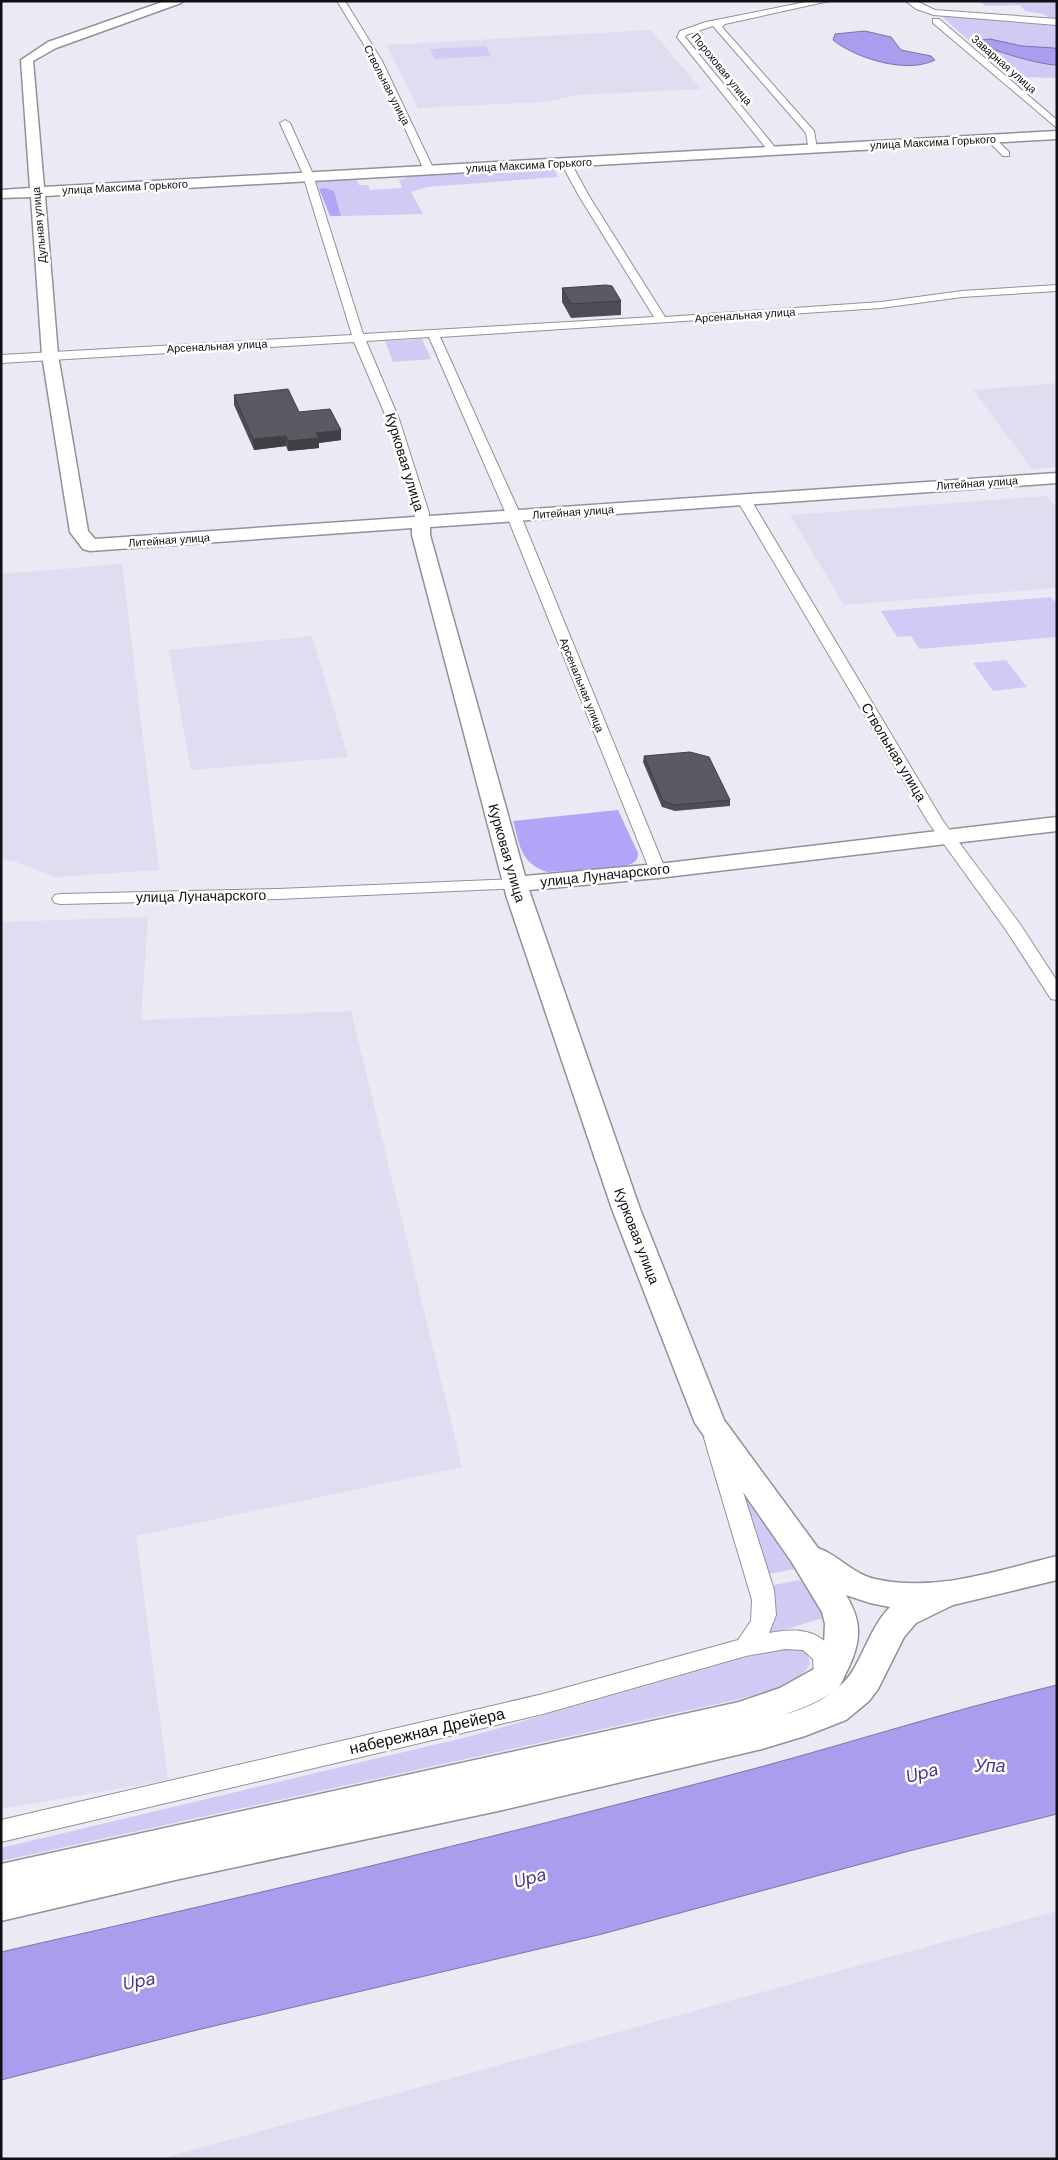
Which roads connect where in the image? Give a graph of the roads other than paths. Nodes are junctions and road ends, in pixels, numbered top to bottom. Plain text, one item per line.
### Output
1 (177, 1) edge
2 (341, 1) edge
3 (825, 1) edge
4 (910, 1) edge
5 (936, 21) dead end
6 (722, 22) junction
7 (1057, 22) edge
8 (285, 123) dead end
9 (1057, 125) edge
10 (1057, 136) edge
11 (991, 139) junction
12 (812, 149) junction
13 (773, 151) junction
14 (1006, 154) dead end
15 (566, 163) junction
16 (429, 170) junction
17 (308, 177) junction
18 (36, 192) junction
19 (1, 194) edge
20 (1057, 288) edge
21 (661, 320) junction
22 (433, 334) junction
23 (359, 339) junction
24 (50, 355) junction
25 (1, 358) edge
26 (1057, 478) edge
27 (744, 500) junction
28 (514, 516) junction
29 (421, 523) junction
30 (90, 545) joint
31 (1057, 824) edge
32 (949, 838) junction
33 (658, 871) junction
34 (515, 884) junction
35 (61, 899) dead end
36 (1057, 995) edge
37 (710, 1422) junction
38 (804, 1552) junction
39 (1057, 1568) edge
40 (941, 1596) junction
41 (746, 1647) junction
42 (826, 1678) junction
43 (1, 1831) edge
44 (4, 1892) edge

1 - 18 main road, Дульная улица
2 - 16 street, Ствольная улица
3 - 6 street, Пороховая улица
4 - 7 street, Заварная улица
5 - 9 street, Заварная улица
6 - 12 street, Пороховая улица
6 - 13 street, Пороховая улица
8 - 17 street, Курковая улица
10 - 11 main road, улица Максима Горького
11 - 12 main road, улица Максима Горького
11 - 14 street
12 - 13 main road, улица Максима Горького
13 - 15 main road, улица Максима Горького
15 - 16 main road, улица Максима Горького
15 - 21 street
16 - 17 main road, улица Максима Горького
17 - 18 main road, улица Максима Горького
17 - 23 street, Курковая улица
18 - 19 main road, улица Максима Горького
18 - 24 main road, Дульная улица
20 - 21 street, Арсенальная улица
21 - 22 street, Арсенальная улица
22 - 23 street, Арсенальная улица
22 - 28 street, Арсенальная улица
23 - 24 street, Арсенальная улица
23 - 29 street, Курковая улица
24 - 25 street, Арсенальная улица
24 - 30 main road, Дульная улица
26 - 27 main road, Литейная улица
27 - 28 main road, Литейная улица
27 - 32 street, Ствольная улица
28 - 29 main road, Литейная улица
28 - 33 street, Арсенальная улица
29 - 30 main road, Литейная улица
29 - 34 main road, Курковая улица
31 - 32 main road, улица Луначарского
32 - 33 main road, улица Луначарского
32 - 36 street, Ствольная улица
33 - 34 main road, улица Луначарского
34 - 35 street, улица Луначарского
34 - 37 main road, Курковая улица
37 - 38 main road, Курковая улица
37 - 41 street
38 - 40 main road
38 - 42 main road
39 - 40 main road
40 - 44 main road
41 - 42 street, набережная Дрейера
41 - 43 street, набережная Дрейера
42 - 44 main road

